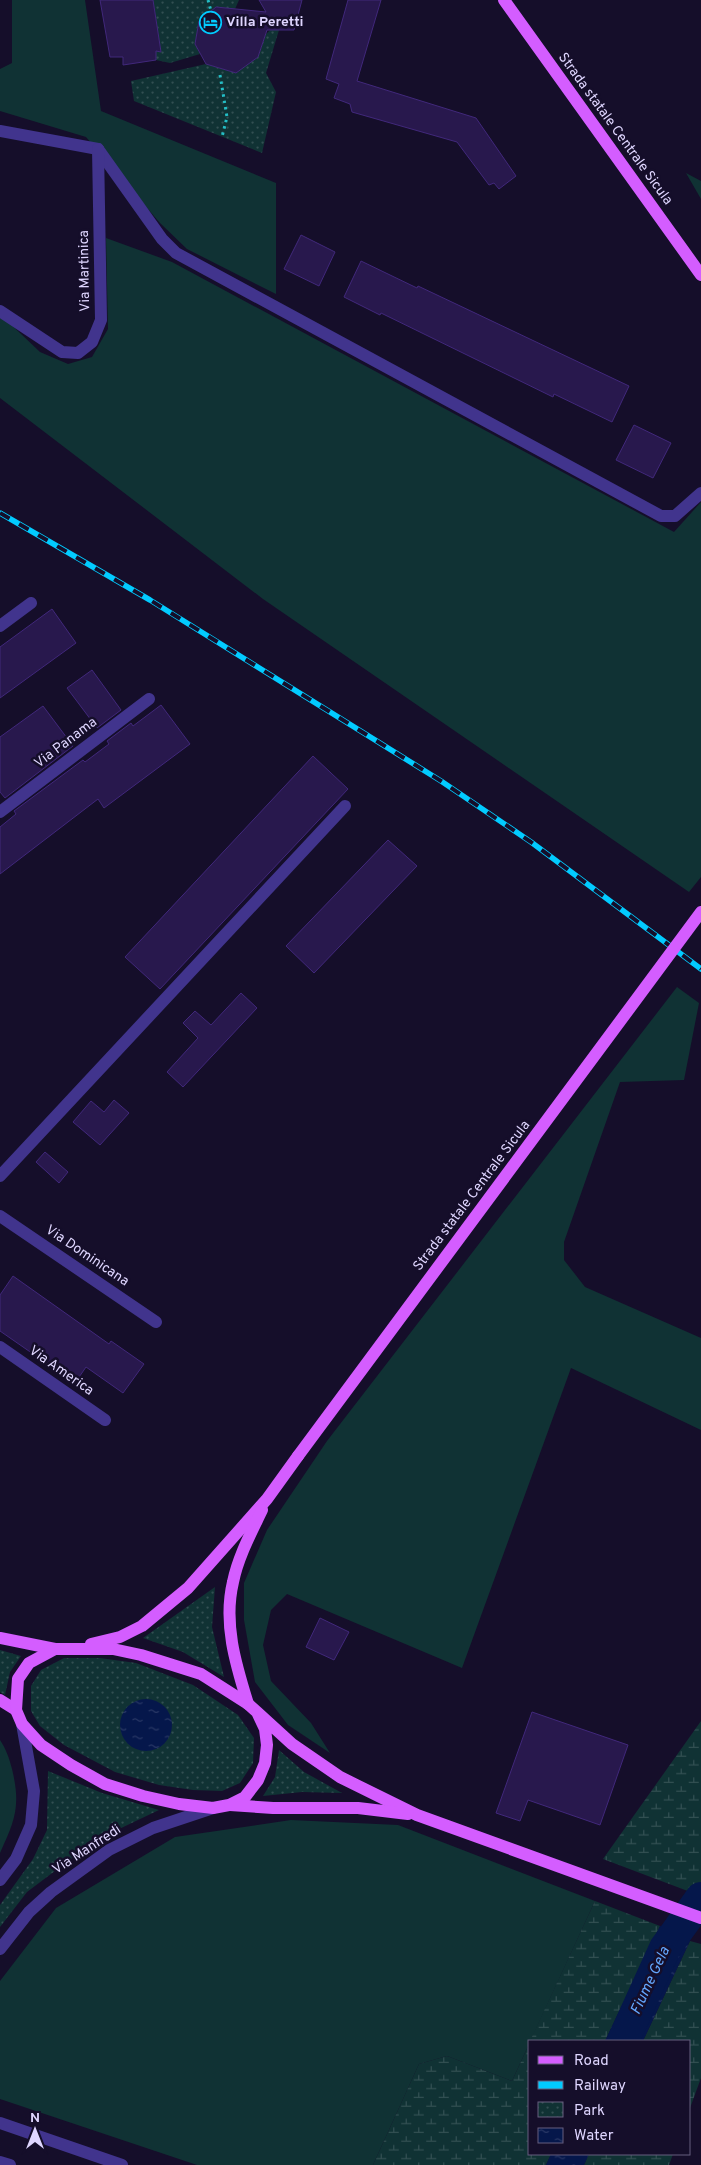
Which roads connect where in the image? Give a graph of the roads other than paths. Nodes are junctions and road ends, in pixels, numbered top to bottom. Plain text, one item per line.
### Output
1 (504, 0) edge
2 (0, 131) edge
3 (0, 142) edge
4 (98, 149) junction
5 (700, 274) edge
6 (0, 311) edge
7 (701, 493) edge
8 (31, 603) dead end
9 (0, 626) edge
10 (149, 699) dead end
11 (345, 806) dead end
12 (0, 812) edge
13 (701, 912) edge
14 (0, 1176) edge
15 (0, 1216) edge
16 (156, 1322) dead end
17 (2, 1351) edge
18 (105, 1420) dead end
19 (266, 1499) junction
20 (0, 1638) edge
21 (79, 1648) junction
22 (55, 1649) junction
23 (0, 1700) edge
24 (253, 1708) junction
25 (16, 1710) junction
26 (22, 1724) junction
27 (229, 1804) junction
28 (213, 1808) junction
29 (418, 1815) junction
30 (0, 1880) edge
31 (701, 1918) edge
32 (0, 1949) edge
33 (0, 2122) edge
34 (0, 2162) edge
35 (10, 2165) edge
36 (122, 2165) edge

1 - 5 main road, Strada statale Centrale Sicula
2 - 3 street
2 - 4 street
4 - 6 street, Via Martinica
4 - 7 street
8 - 9 street
10 - 12 street, Via Panama
11 - 14 street
13 - 19 main road, Strada statale Centrale Sicula, bridge
15 - 16 street, Via Dominicana
17 - 18 street, Via America
19 - 21 main road, Strada statale Centrale Sicula
19 - 24 main road, Strada statale Centrale Sicula
20 - 22 main road
21 - 22 main road
21 - 24 main road
22 - 25 main road
23 - 25 main road
24 - 27 main road, Strada statale Centrale Sicula
24 - 29 main road
25 - 26 main road
26 - 28 main road
26 - 30 street
27 - 28 main road
27 - 29 main road
28 - 32 street, Via Manfredi
29 - 31 main road
33 - 36 street
34 - 35 street

